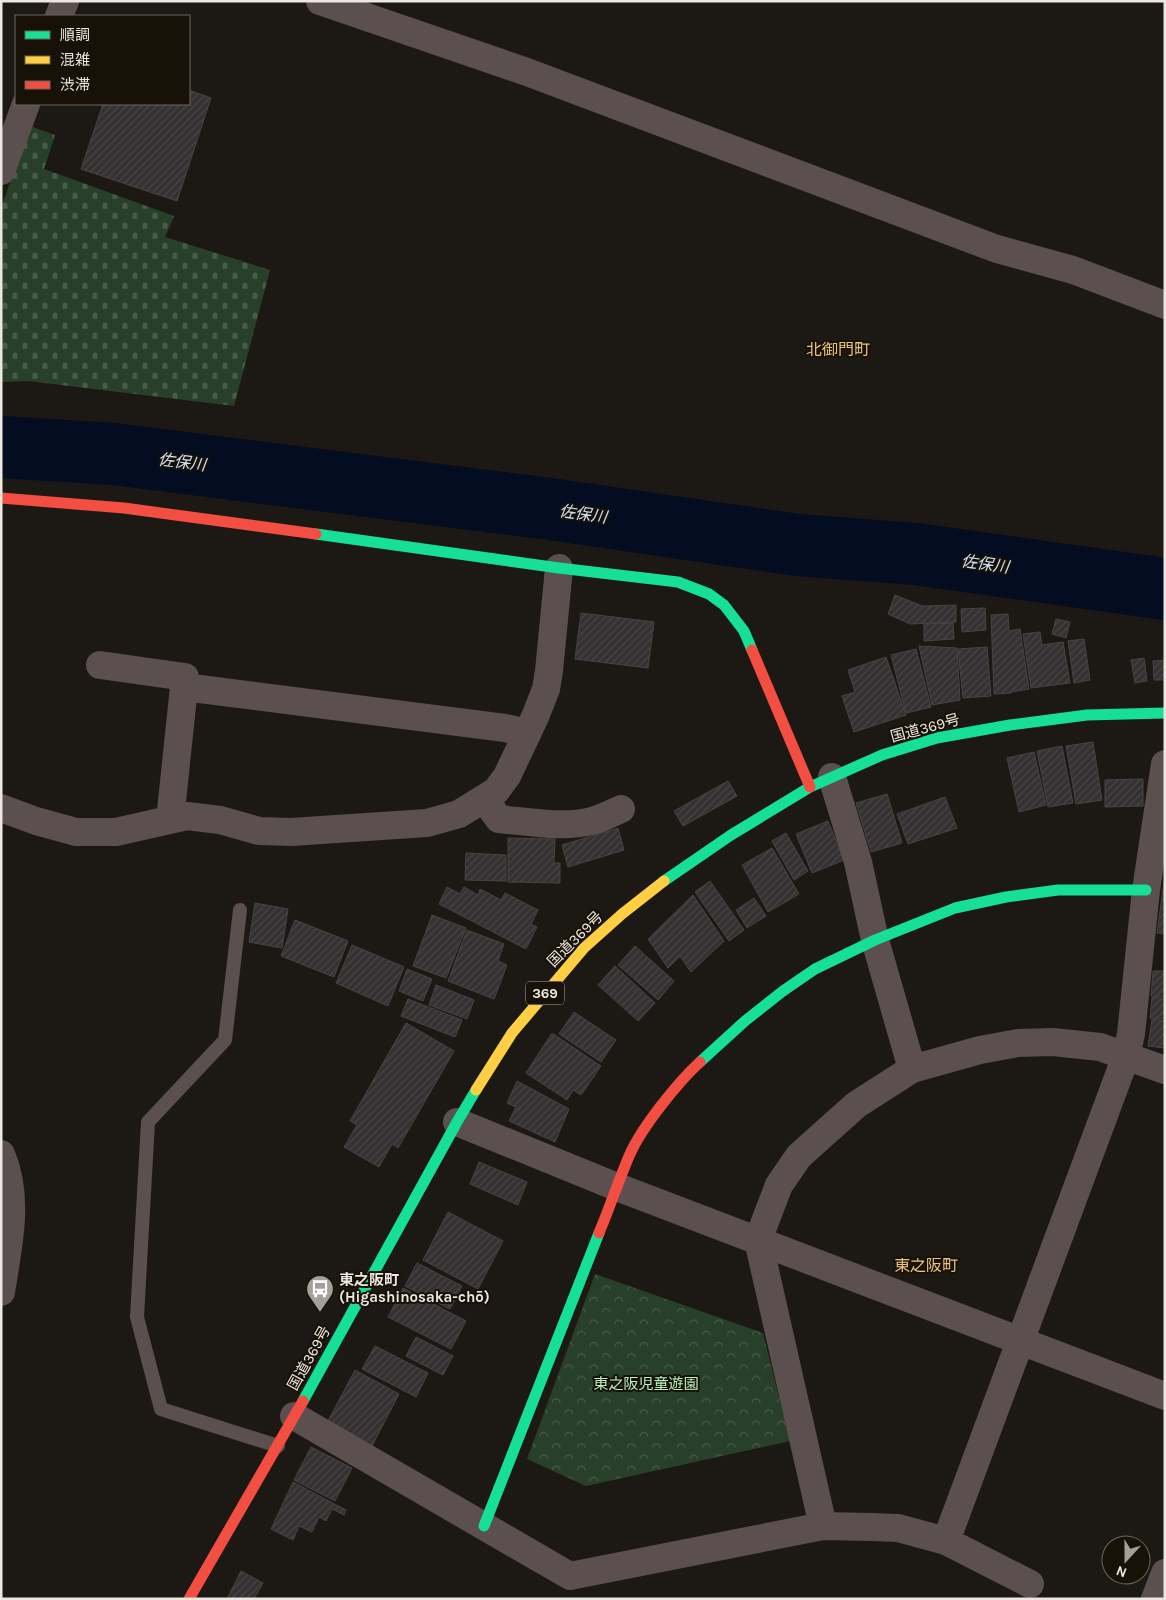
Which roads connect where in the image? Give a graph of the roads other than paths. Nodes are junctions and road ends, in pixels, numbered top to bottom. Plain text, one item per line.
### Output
1 (65, 1) edge
2 (320, 1) edge
3 (59, 15) edge
4 (26, 105) edge
5 (1, 170) edge
6 (1165, 305) edge
7 (1, 498) edge
8 (559, 568) junction
9 (100, 665) dead end
10 (184, 687) junction
11 (1165, 713) edge
12 (527, 733) junction
13 (1165, 764) edge
14 (821, 782) junction
15 (484, 799) junction
16 (1, 808) edge
17 (621, 809) dead end
18 (170, 820) junction
19 (1146, 890) junction
20 (240, 910) dead end
21 (875, 940) junction
22 (1126, 1056) junction
23 (912, 1069) junction
24 (1165, 1070) edge
25 (457, 1122) junction
26 (1, 1154) edge
27 (617, 1187) junction
28 (758, 1240) junction
29 (1, 1292) edge
30 (1020, 1341) junction
31 (1165, 1396) edge
32 (294, 1416) junction
33 (278, 1446) junction
34 (484, 1526) junction
35 (823, 1526) junction
36 (946, 1541) junction
37 (1165, 1572) edge
38 (1030, 1584) dead end
39 (189, 1599) edge
40 (1154, 1599) edge

1 - 3 street
2 - 6 street
4 - 5 street
7 - 8 main road
8 - 12 street
8 - 14 main road
9 - 10 street
10 - 12 street
10 - 18 street
11 - 14 main road, 国道369号 / 369
12 - 15 street
13 - 19 street
14 - 21 street
14 - 25 main road, 国道369号 / 369
15 - 17 street
15 - 18 street
16 - 18 street
19 - 21 main road
19 - 22 street
20 - 33 lane
21 - 23 street
21 - 27 main road
22 - 23 street
22 - 24 street
22 - 30 street
23 - 28 street
25 - 27 street
25 - 32 main road, 国道369号 / 369
26 - 29 street
27 - 28 street
27 - 34 main road
28 - 30 street
28 - 35 street
30 - 31 street
30 - 36 street
32 - 33 main road, 国道369号 / 369
32 - 34 street
33 - 39 main road, 国道369号 / 369
34 - 35 street
35 - 36 street
36 - 38 street
37 - 40 street

